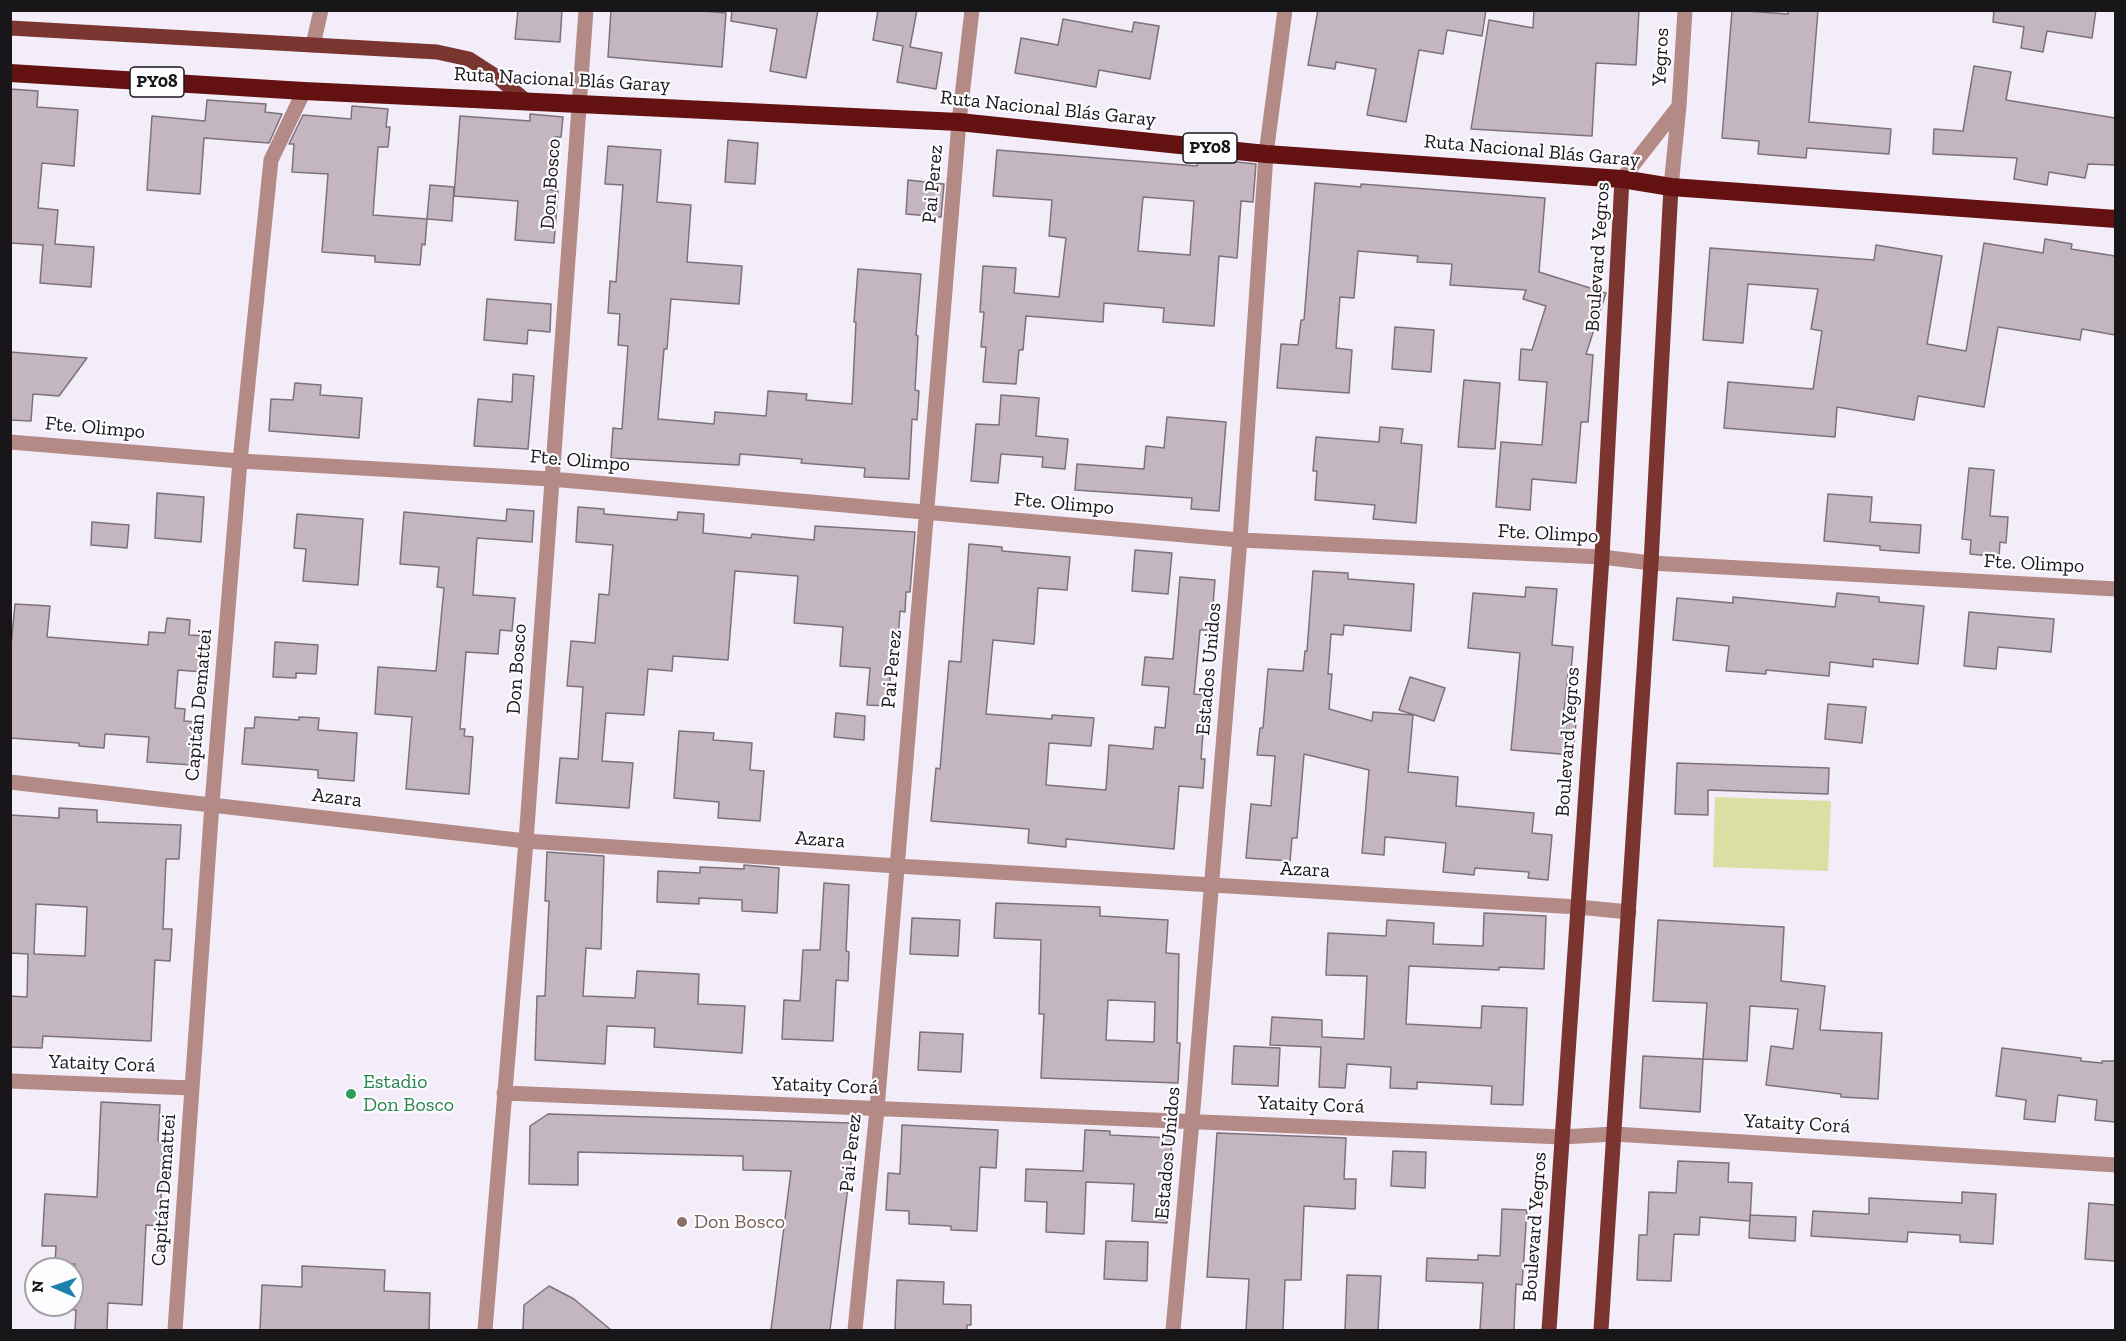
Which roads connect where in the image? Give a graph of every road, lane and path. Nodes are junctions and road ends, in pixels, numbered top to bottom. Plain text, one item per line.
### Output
1 (321, 10) edge
2 (586, 10) edge
3 (972, 10) edge
4 (1285, 10) edge
5 (1684, 10) edge
6 (10, 28) edge
7 (313, 45) junction
8 (10, 73) edge
9 (304, 91) junction
10 (526, 101) junction
11 (578, 104) junction
12 (1679, 106) junction
13 (959, 122) junction
14 (1266, 154) junction
15 (1622, 179) junction
16 (1671, 187) junction
17 (2115, 219) edge
18 (10, 442) edge
19 (240, 460) junction
20 (551, 479) junction
21 (926, 513) junction
22 (1240, 540) junction
23 (1602, 557) junction
24 (1652, 563) junction
25 (2115, 589) edge
26 (10, 782) edge
27 (212, 804) junction
28 (526, 841) junction
29 (897, 866) junction
30 (1212, 885) junction
31 (1578, 907) junction
32 (1629, 912) junction
33 (10, 1081) edge
34 (192, 1088) junction
35 (504, 1093) junction
36 (877, 1109) junction
37 (1192, 1121) junction
38 (1614, 1134) junction
39 (1562, 1137) junction
40 (2115, 1165) edge
41 (175, 1330) edge
42 (485, 1330) edge
43 (855, 1330) edge
44 (1173, 1330) edge
45 (1549, 1330) edge
46 (1601, 1330) edge

1 - 7 street
2 - 11 street, Don Bosco
3 - 13 street, Pai Perez
4 - 14 street, Estados Unidos
5 - 12 street, Yegros
6 - 7 main road
7 - 10 main road
8 - 9 highway, Ruta Nacional Blás Garay / PY08
9 - 10 highway, Ruta Nacional Blás Garay / PY08
9 - 19 street, Capitán Demattei
10 - 11 highway, Ruta Nacional Blás Garay / PY08
11 - 13 highway, Ruta Nacional Blás Garay / PY08
11 - 20 street, Don Bosco
12 - 15 street, Boulevard Yegros
12 - 16 street
13 - 14 highway, Ruta Nacional Blás Garay / PY08
13 - 21 street, Pai Perez
14 - 15 highway, Ruta Nacional Blás Garay / PY08
14 - 22 street, Estados Unidos
15 - 16 highway, Ruta Nacional Blás Garay / PY08
15 - 23 main road, Boulevard Yegros
16 - 17 highway, Ruta Nacional Blás Garay / PY08
16 - 24 main road
18 - 19 street, Fte. Olimpo
19 - 20 street, Fte. Olimpo
19 - 27 street, Capitán Demattei
20 - 21 street, Fte. Olimpo
20 - 28 street, Don Bosco
21 - 22 street, Fte. Olimpo
21 - 29 street, Pai Perez
22 - 23 street, Fte. Olimpo
22 - 30 street, Estados Unidos
23 - 24 street, Fte. Olimpo
23 - 31 main road, Boulevard Yegros
24 - 25 street, Fte. Olimpo
24 - 32 main road
26 - 27 street, Azara
27 - 28 street, Azara
27 - 34 street, Capitán Demattei
28 - 29 street, Azara
28 - 35 street, Don Bosco
29 - 30 street, Azara
29 - 36 street, Pai Perez
30 - 31 street, Azara
30 - 37 street, Estados Unidos
31 - 32 street, Azara
31 - 39 main road, Boulevard Yegros
32 - 38 main road
33 - 34 street, Yataity Corá
34 - 41 street, Capitán Demattei
35 - 36 street, Yataity Corá
35 - 42 street, Don Bosco
36 - 37 street, Yataity Corá
36 - 43 street, Pai Perez
37 - 39 street, Yataity Corá
37 - 44 street, Estados Unidos
38 - 39 street, Yataity Corá
38 - 40 street, Yataity Corá
38 - 46 main road
39 - 45 main road, Boulevard Yegros

